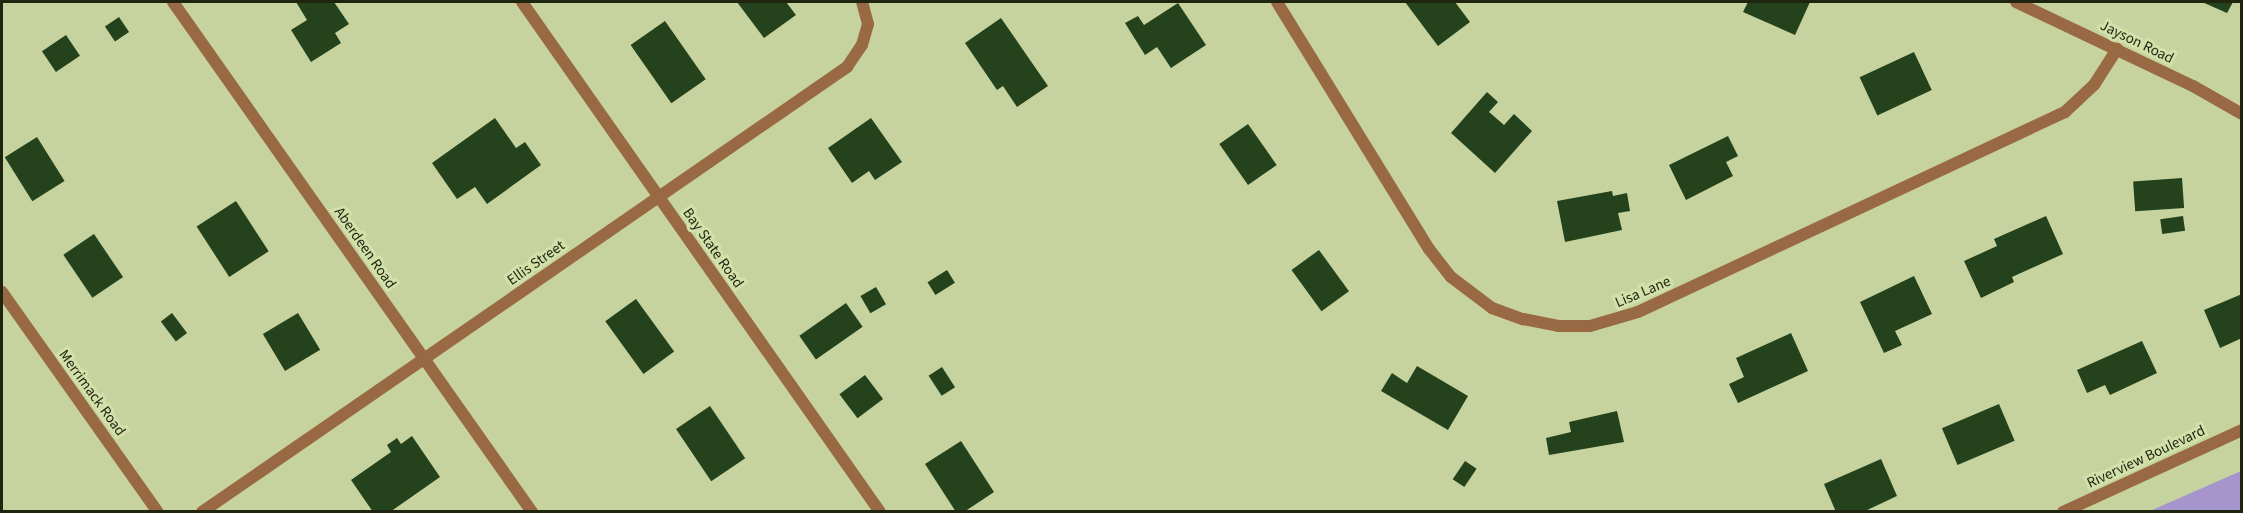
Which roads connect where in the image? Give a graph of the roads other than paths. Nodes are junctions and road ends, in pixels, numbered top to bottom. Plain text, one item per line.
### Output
1 (173, 2) edge
2 (522, 2) edge
3 (862, 2) edge
4 (1276, 2) edge
5 (2016, 2) edge
6 (2116, 49) junction
7 (2241, 114) edge
8 (659, 197) junction
9 (2, 292) edge
10 (424, 358) junction
11 (2241, 430) edge
12 (158, 512) edge
13 (202, 512) edge
14 (532, 512) edge
15 (879, 512) edge
16 (2063, 512) edge

1 - 10 street, Aberdeen Road
2 - 8 street, Bay State Road
3 - 8 street, Ellis Street
4 - 6 street, Lisa Lane
5 - 6 street, Jayson Road
6 - 7 street, Jayson Road
8 - 10 street, Ellis Street
8 - 15 street, Bay State Road
9 - 12 street, Merrimack Road
10 - 13 street, Ellis Street
10 - 14 street, Aberdeen Road
11 - 16 street, Riverview Boulevard

